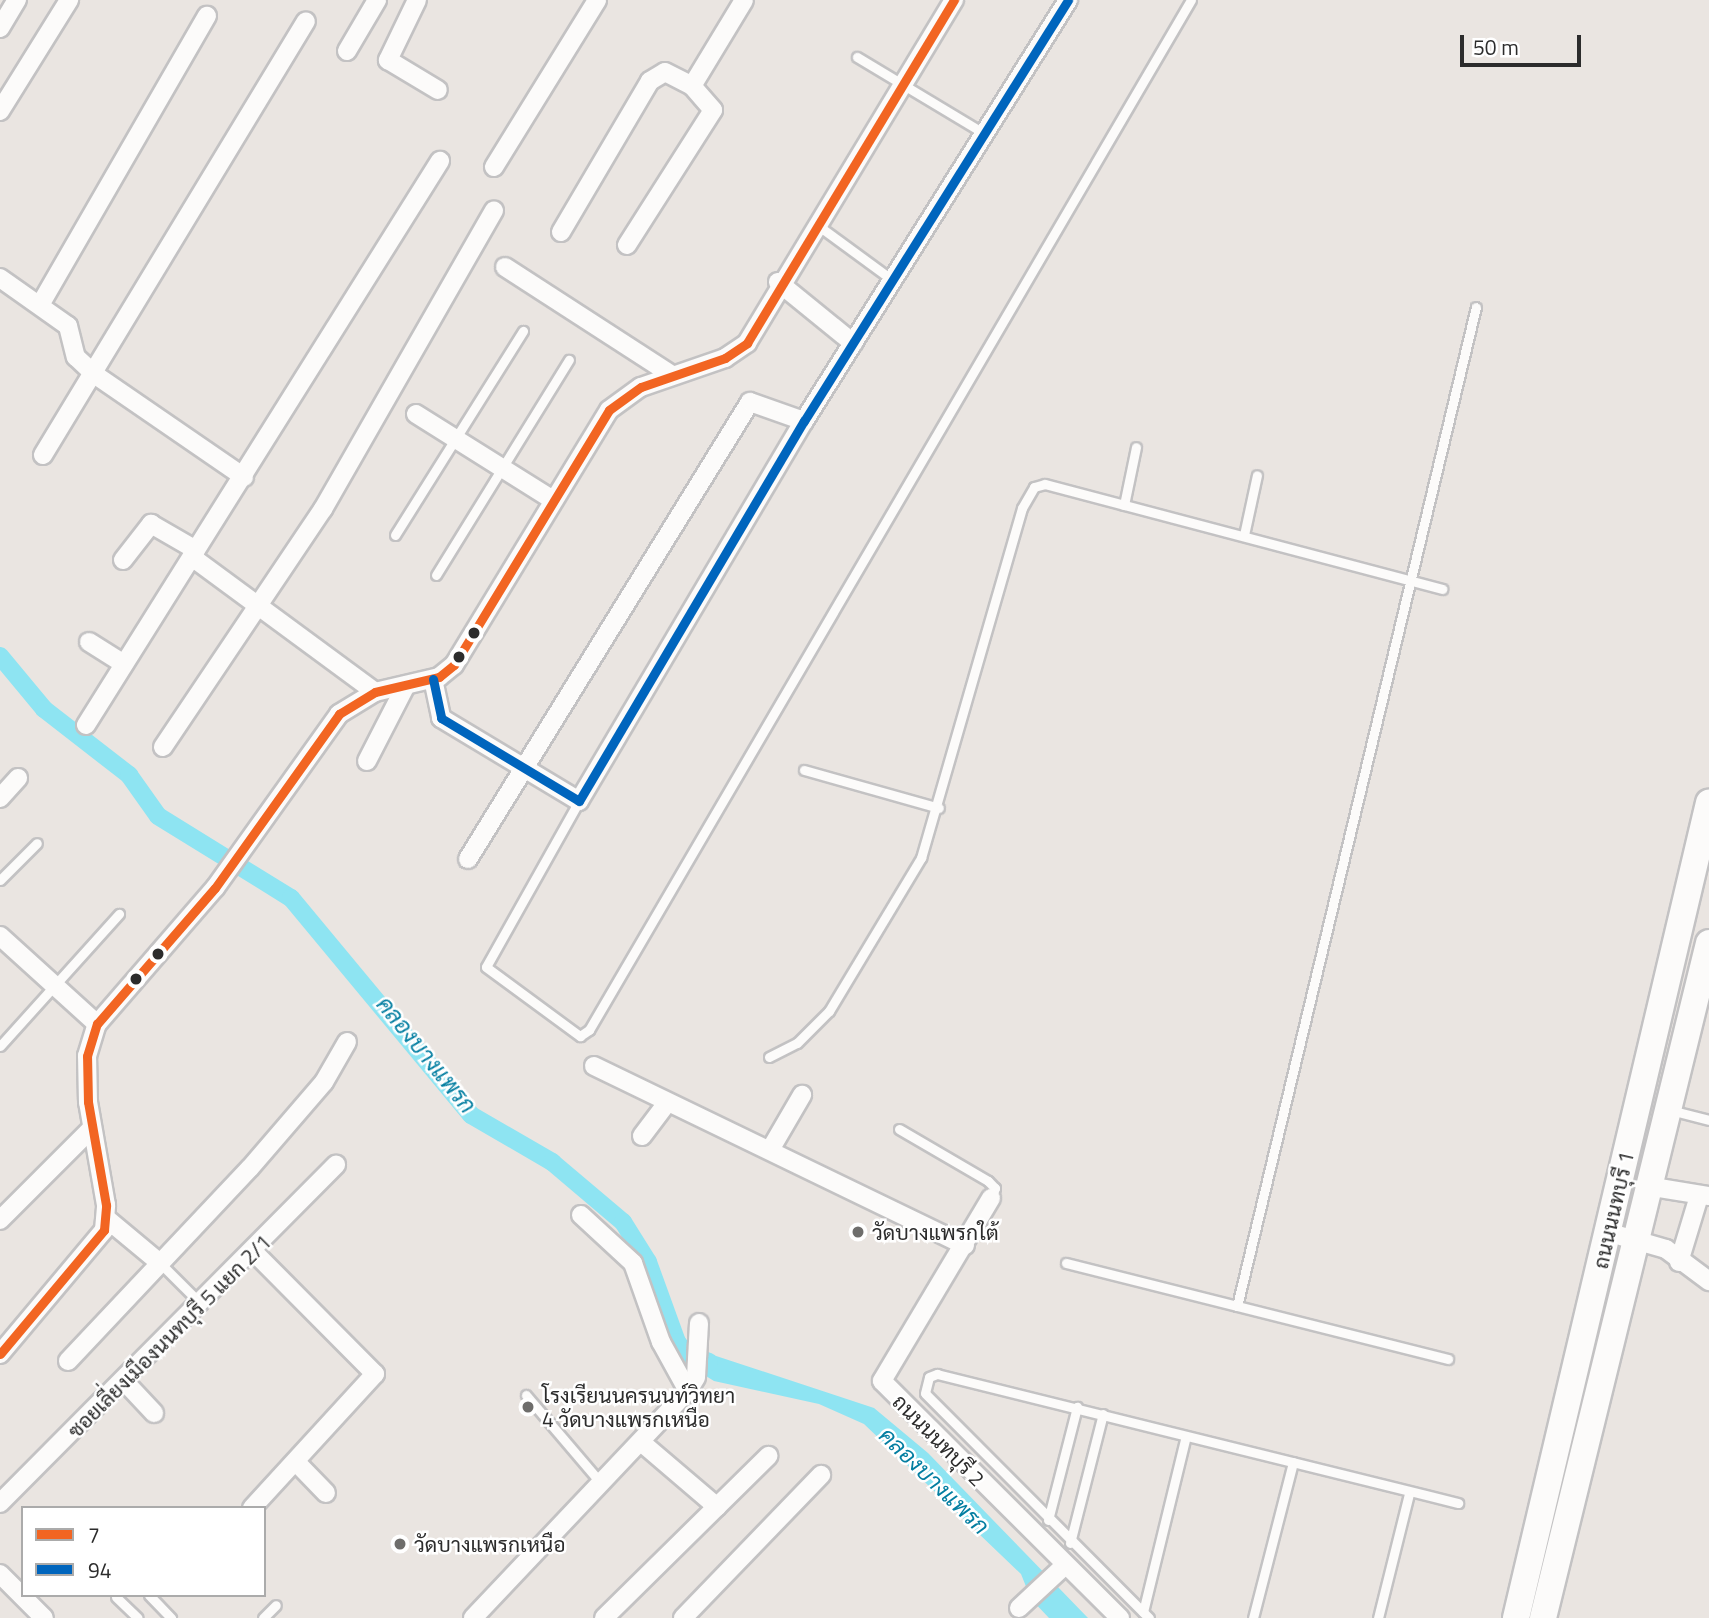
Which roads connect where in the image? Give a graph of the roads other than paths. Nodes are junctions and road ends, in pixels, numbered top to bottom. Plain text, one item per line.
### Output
1 (17, 0) edge
2 (69, 0) edge
3 (377, 0) edge
4 (417, 0) edge
5 (597, 0) edge
6 (744, 0) edge
7 (954, 0) edge
8 (1068, 0) edge
9 (1191, 0) edge
10 (207, 16) dead end
11 (306, 21) dead end
12 (0, 28) edge
13 (347, 51) dead end
14 (857, 57) dead end
15 (905, 85) junction
16 (692, 86) junction
17 (438, 90) dead end
18 (0, 111) edge
19 (982, 132) junction
20 (440, 161) dead end
21 (494, 167) dead end
22 (494, 210) dead end
23 (815, 224) junction
24 (561, 232) dead end
25 (627, 245) dead end
26 (505, 267) dead end
27 (0, 278) edge
28 (891, 279) junction
29 (778, 282) junction
30 (40, 305) junction
31 (1476, 307) dead end
32 (523, 331) dead end
33 (853, 343) junction
34 (569, 360) dead end
35 (93, 374) junction
36 (672, 375) junction
37 (416, 414) dead end
38 (804, 421) junction
39 (455, 438) junction
40 (1136, 447) dead end
41 (43, 454) dead end
42 (502, 468) junction
43 (1258, 475) dead end
44 (243, 477) junction
45 (553, 500) junction
46 (1124, 505) junction
47 (395, 535) dead end
48 (1244, 535) junction
49 (194, 554) junction
50 (123, 561) dead end
51 (436, 575) dead end
52 (1410, 580) junction
53 (1442, 589) dead end
54 (261, 609) junction
55 (89, 642) dead end
56 (124, 664) junction
57 (433, 679) junction
58 (406, 685) junction
59 (375, 692) junction
60 (86, 725) dead end
61 (163, 747) dead end
62 (367, 761) dead end
63 (804, 770) dead end
64 (527, 771) junction
65 (18, 778) dead end
66 (0, 799) edge
67 (579, 801) junction
68 (1709, 803) edge
69 (939, 808) junction
70 (37, 843) dead end
71 (468, 859) dead end
72 (0, 880) edge
73 (119, 914) dead end
74 (0, 936) edge
75 (1709, 943) edge
76 (56, 985) junction
77 (97, 1024) junction
78 (348, 1042) dead end
79 (0, 1046) edge
80 (768, 1057) dead end
81 (594, 1066) dead end
82 (802, 1095) dead end
83 (667, 1102) junction
84 (1667, 1110) junction
85 (1709, 1119) edge
86 (93, 1128) junction
87 (899, 1129) dead end
88 (642, 1136) dead end
89 (770, 1150) junction
90 (336, 1165) dead end
91 (1647, 1186) junction
92 (1704, 1196) edge
93 (991, 1198) joint
94 (581, 1215) dead end
95 (107, 1219) junction
96 (0, 1220) edge
97 (1607, 1232) junction
98 (1634, 1239) junction
99 (965, 1245) junction
100 (253, 1251) junction
101 (1679, 1262) junction
102 (1066, 1263) dead end
103 (160, 1264) junction
104 (1709, 1281) edge
105 (201, 1304) junction
106 (1237, 1306) junction
107 (699, 1324) dead end
108 (0, 1354) edge
109 (1448, 1359) dead end
110 (68, 1361) dead end
111 (124, 1381) junction
112 (692, 1384) junction
113 (526, 1395) dead end
114 (1077, 1407) junction
115 (154, 1413) dead end
116 (1103, 1414) junction
117 (1186, 1436) junction
118 (641, 1443) junction
119 (768, 1456) dead end
120 (296, 1462) junction
121 (1293, 1462) junction
122 (821, 1475) dead end
123 (600, 1482) junction
124 (326, 1493) dead end
125 (1409, 1494) junction
126 (0, 1503) edge
127 (1458, 1503) dead end
128 (254, 1506) edge
129 (717, 1507) junction
130 (1048, 1520) junction
131 (1070, 1544) junction
132 (1060, 1570) junction
133 (0, 1574) edge
134 (21, 1595) edge
135 (23, 1597) edge
136 (116, 1597) edge
137 (151, 1597) edge
138 (276, 1605) dead end
139 (1023, 1605) dead end
140 (1146, 1615) edge
141 (479, 1616) edge
142 (44, 1618) edge
143 (138, 1618) edge
144 (171, 1618) edge
145 (264, 1618) edge
146 (604, 1618) edge
147 (683, 1618) edge
148 (1120, 1618) edge
149 (1253, 1618) edge
150 (1378, 1618) edge
151 (1516, 1618) edge
152 (1543, 1618) edge

1 - 12 street
2 - 18 street
3 - 13 street
4 - 17 street
5 - 21 street
6 - 16 street
7 - 15 street
8 - 19 street
9 - 67 lane
10 - 30 street
11 - 35 street
14 - 15 lane
15 - 19 lane
15 - 23 street
16 - 24 street
16 - 25 street
19 - 28 street
20 - 44 street
22 - 54 street
23 - 28 lane
23 - 29 street
26 - 36 street
27 - 30 street
28 - 33 street
29 - 33 street
29 - 36 street
30 - 35 street
31 - 52 lane
32 - 39 lane
33 - 38 street
34 - 42 lane
35 - 41 street
35 - 44 street
36 - 45 street
37 - 39 street
38 - 64 street
38 - 67 street
39 - 42 street
39 - 47 lane
40 - 46 lane
42 - 45 street
42 - 51 lane
43 - 48 lane
44 - 49 street
45 - 57 street
46 - 48 lane
46 - 69 lane
48 - 52 lane
49 - 50 street
49 - 54 street
49 - 56 street
52 - 53 lane
52 - 106 lane
54 - 59 street
54 - 61 street
55 - 56 street
56 - 60 street
57 - 58 street
57 - 64 street
58 - 59 street
58 - 62 street
59 - 77 street
63 - 69 lane
64 - 67 street
64 - 71 street
65 - 66 street
68 - 97 main road, ถนนนนทบุรี 1
69 - 80 lane
70 - 72 lane
73 - 76 lane
74 - 76 street
75 - 84 main road, ถนนนนทบุรี 1
76 - 77 street
76 - 79 lane
77 - 86 street
78 - 103 street
81 - 83 street
82 - 89 street
83 - 88 street
83 - 89 street
84 - 85 lane
84 - 91 main road, ถนนนนทบุรี 1
86 - 95 street
86 - 96 street
87 - 93 lane
89 - 99 street
90 - 100 street, ซอยเลี่ยงเมืองนนทบุรี 5 แยก 2/1
91 - 92 street
91 - 98 main road, ถนนนนทบุรี 1
92 - 101 street
93 - 99 street, ถนนนนทบุรี 2
94 - 112 street
95 - 103 street
95 - 108 street
97 - 98 street
97 - 151 main road, ถนนนนทบุรี 1
98 - 101 street
98 - 152 main road, ถนนนนทบุรี 1
99 - 132 street, ถนนนนทบุรี 2
100 - 105 street, ซอยเลี่ยงเมืองนนทบุรี 5 แยก 2/1
100 - 120 street
101 - 104 street
102 - 106 lane
103 - 105 lane
103 - 110 street
105 - 111 street, ซอยเลี่ยงเมืองนนทบุรี 5 แยก 2/1
106 - 109 lane
107 - 112 street
111 - 115 street
111 - 126 street, ซอยเลี่ยงเมืองนนทบุรี 5 แยก 2/1
112 - 118 street
113 - 123 lane
114 - 116 lane
114 - 130 lane
114 - 130 lane
116 - 117 lane
116 - 131 lane
117 - 121 lane
117 - 140 lane
118 - 123 street
118 - 129 street
119 - 129 street
120 - 124 street
120 - 128 street
121 - 125 lane
121 - 149 lane
122 - 147 street
123 - 141 street
125 - 127 lane
125 - 150 lane
129 - 146 street
130 - 131 lane
131 - 140 lane
132 - 139 street
132 - 148 street, ถนนนนทบุรี 2
133 - 134 street
135 - 142 street
136 - 143 lane
137 - 144 lane
138 - 145 lane

